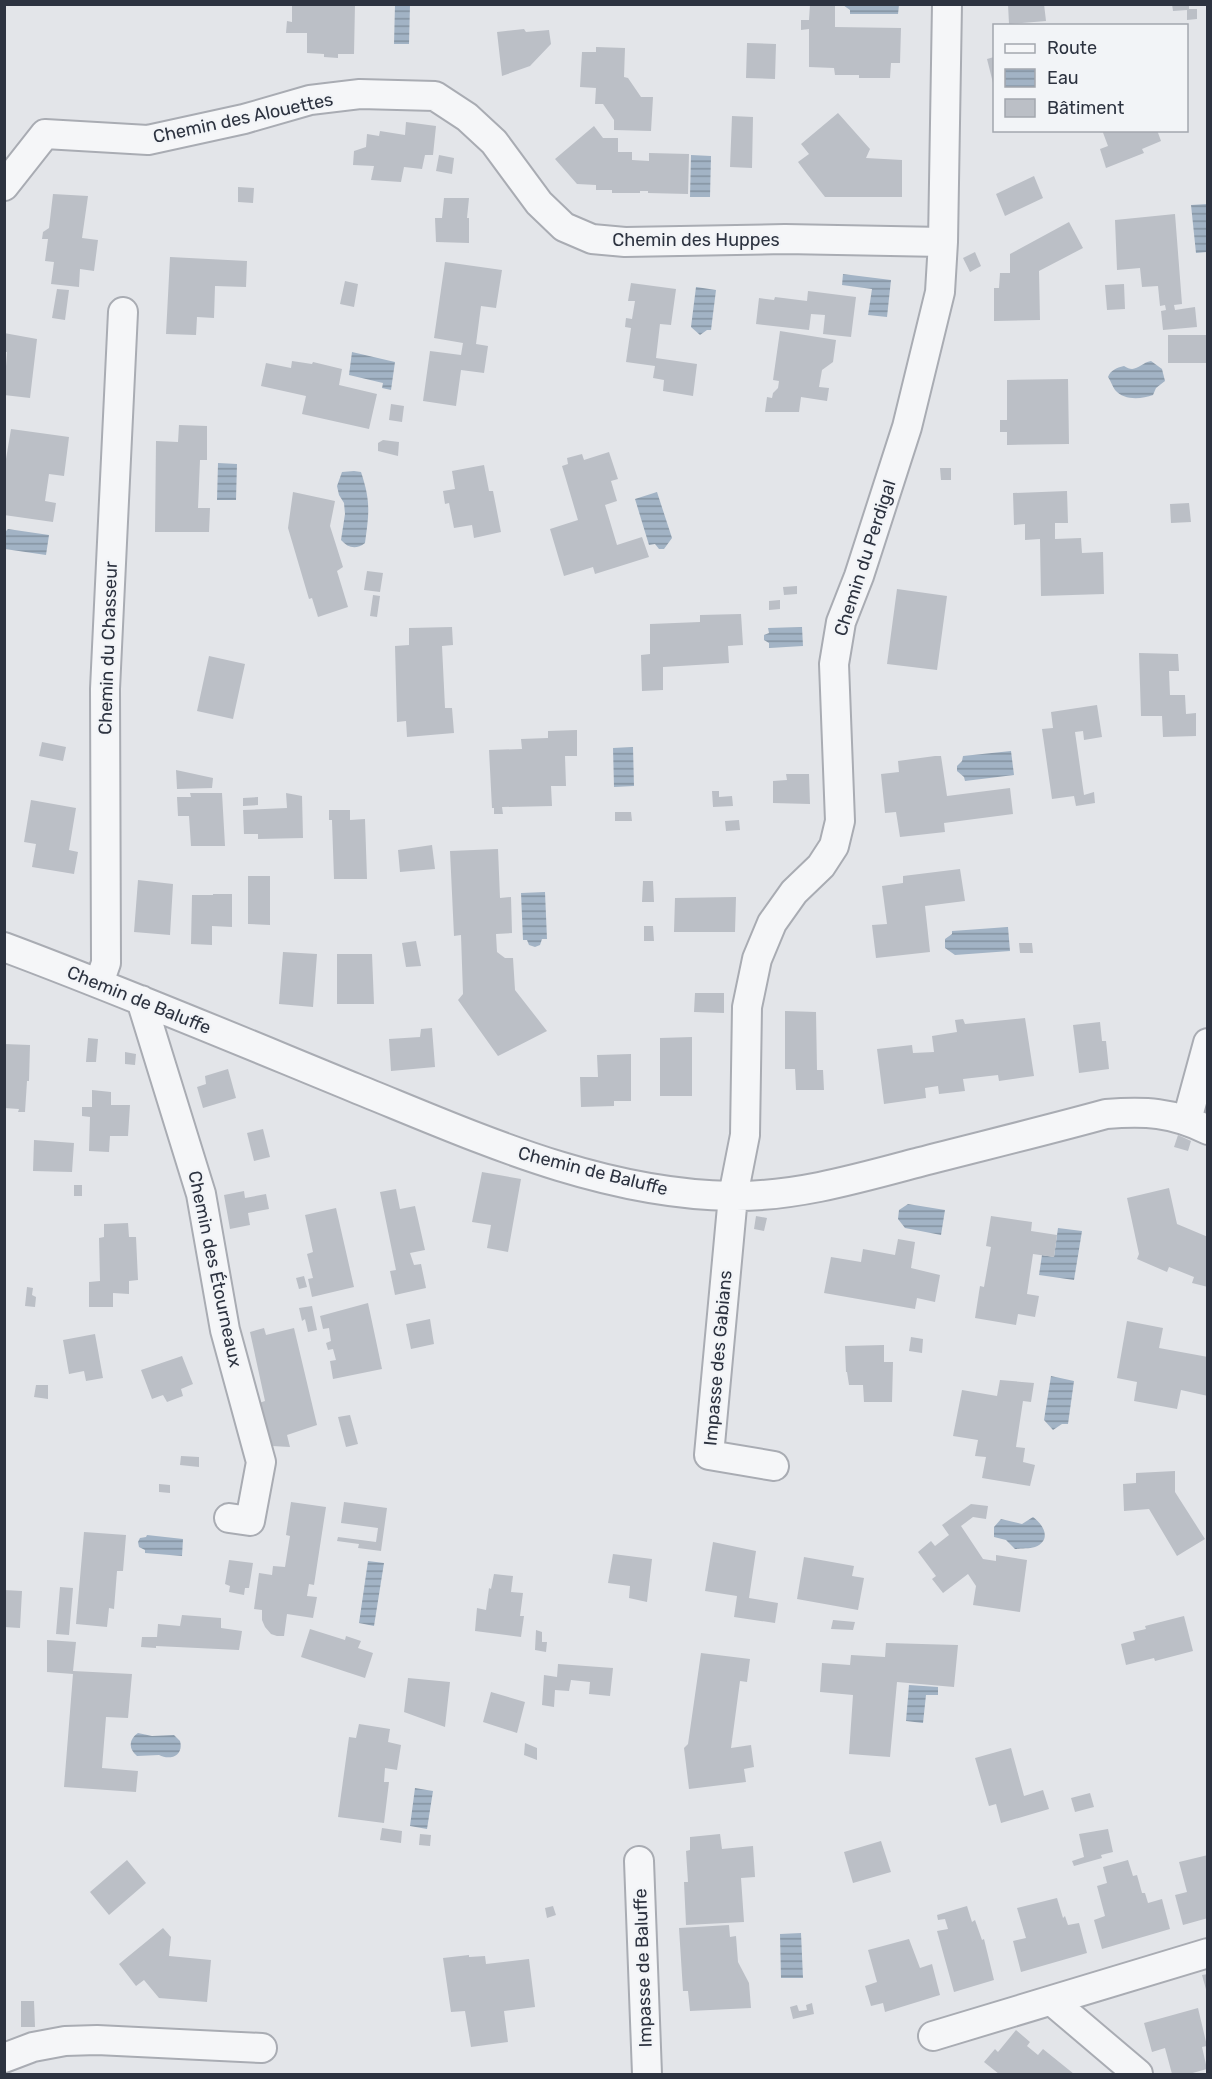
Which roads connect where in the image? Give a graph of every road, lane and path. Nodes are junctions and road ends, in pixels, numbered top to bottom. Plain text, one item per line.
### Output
1 (947, 4) edge
2 (435, 96) joint
3 (4, 186) edge
4 (943, 242) junction
5 (123, 312) dead end
6 (4, 947) edge
7 (99, 983) junction
8 (141, 1000) junction
9 (1208, 1043) edge
10 (1197, 1125) edge
11 (733, 1196) junction
12 (774, 1466) dead end
13 (229, 1518) dead end
14 (639, 1861) dead end
15 (1208, 1953) edge
16 (1052, 2001) junction
17 (933, 2037) dead end
18 (262, 2048) dead end
19 (4, 2058) edge
20 (647, 2074) edge
21 (1138, 2074) edge

1 - 4 street, Chemin du Perdigal
2 - 3 street, Chemin des Alouettes
2 - 4 street, Chemin des Huppes
4 - 11 street, Chemin du Perdigal
5 - 7 street, Chemin du Chasseur
6 - 7 street, Chemin de Baluffe
7 - 8 street, Chemin de Baluffe
8 - 11 street, Chemin de Baluffe
8 - 13 street, Chemin des Étourneaux
9 - 10 street
10 - 11 street, Chemin de Baluffe
11 - 12 street, Impasse des Gabians
14 - 20 street, Impasse de Baluffe
15 - 16 street
16 - 17 street
16 - 21 street
18 - 19 street

